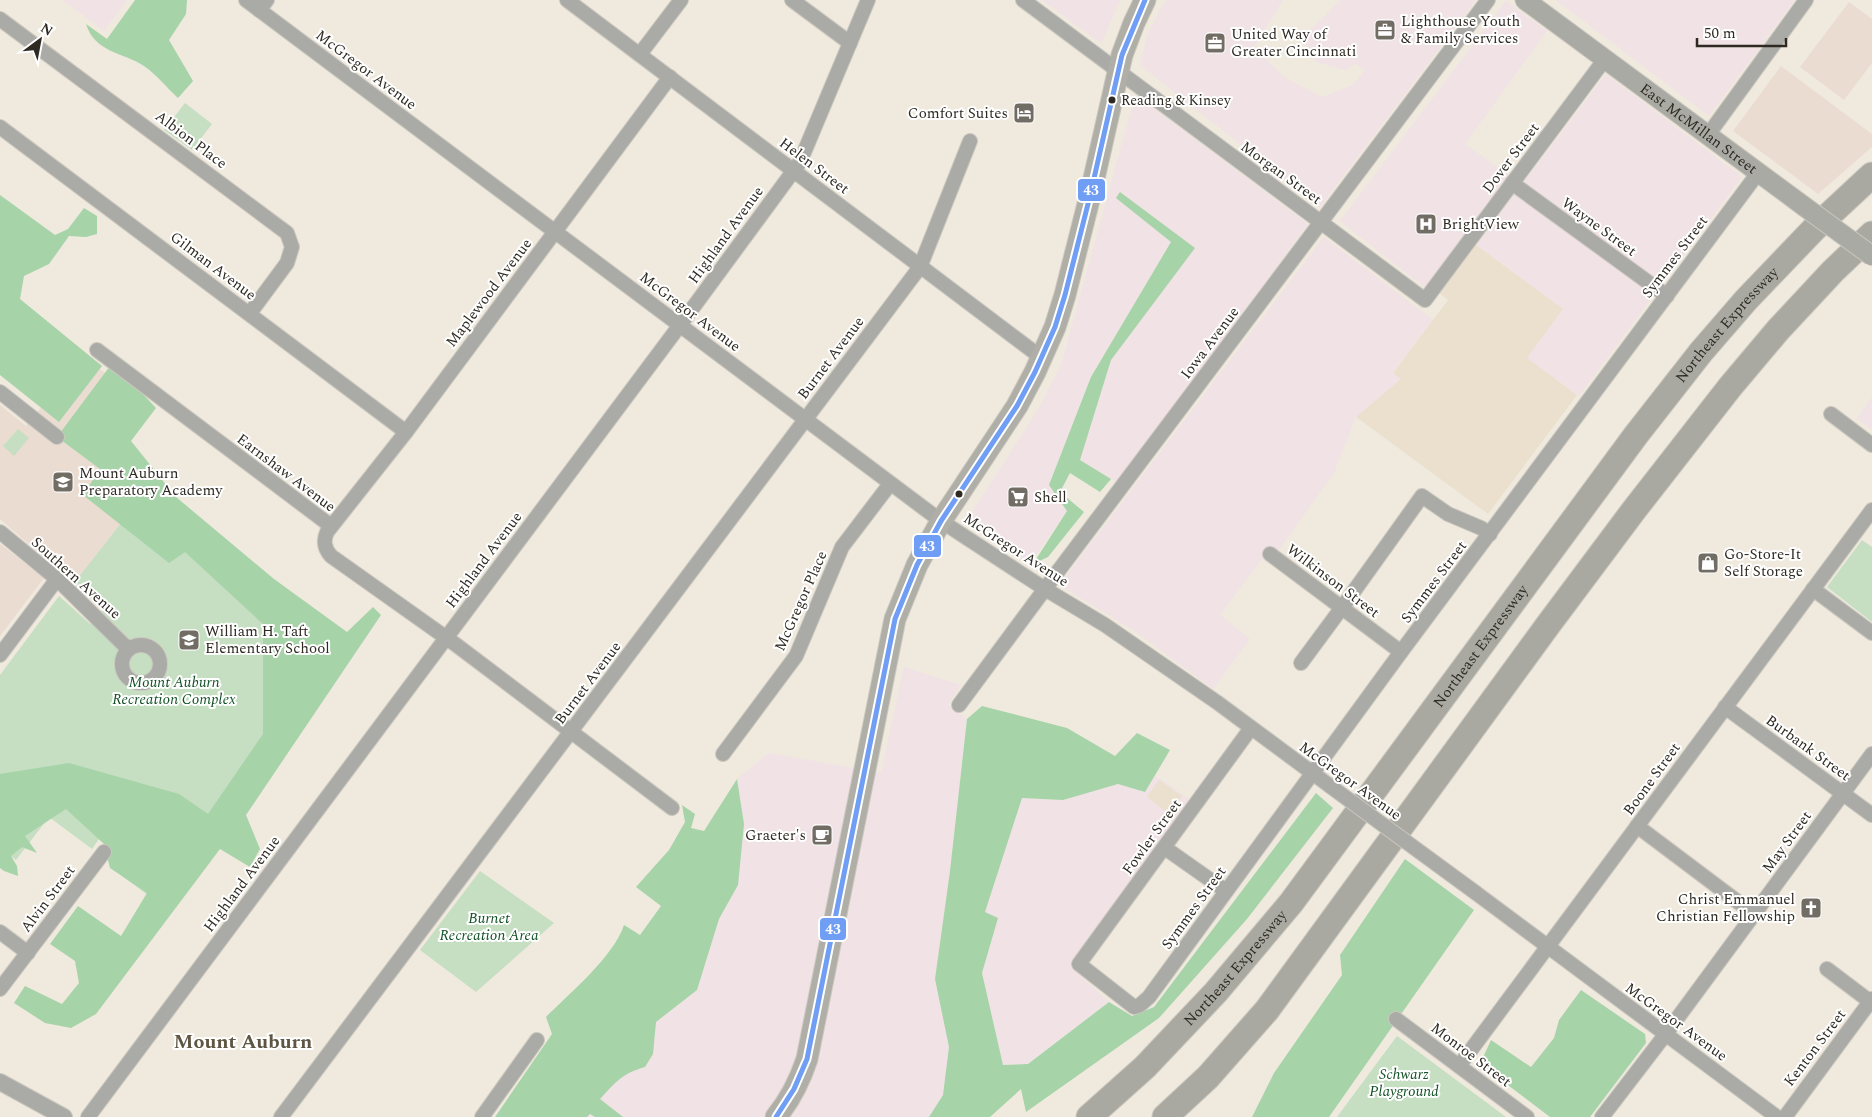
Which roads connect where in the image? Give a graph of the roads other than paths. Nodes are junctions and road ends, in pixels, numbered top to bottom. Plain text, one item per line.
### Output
1 (246, 0) edge
2 (566, 0) edge
3 (681, 0) edge
4 (792, 0) edge
5 (868, 0) edge
6 (1024, 0) edge
7 (1145, 0) edge
8 (1488, 0) edge
9 (1526, 0) edge
10 (1806, 0) edge
11 (263, 5) edge
12 (0, 18) edge
13 (850, 43) junction
14 (640, 54) junction
15 (1605, 59) junction
16 (1119, 71) junction
17 (670, 78) junction
18 (0, 127) edge
19 (1708, 136) junction
20 (970, 141) dead end
21 (794, 171) junction
22 (1758, 173) junction
23 (1872, 175) edge
24 (1512, 184) junction
25 (1321, 222) junction
26 (555, 232) junction
27 (1872, 234) edge
28 (1872, 256) edge
29 (920, 267) junction
30 (1666, 296) junction
31 (1425, 300) joint
32 (250, 313) junction
33 (680, 325) junction
34 (97, 350) dead end
35 (1042, 358) junction
36 (0, 392) edge
37 (1831, 414) dead end
38 (805, 420) junction
39 (406, 432) junction
40 (57, 437) dead end
41 (1872, 445) edge
42 (890, 484) junction
43 (1872, 510) edge
44 (941, 521) junction
45 (331, 526) junction
46 (0, 532) edge
47 (1490, 534) junction
48 (1270, 554) dead end
49 (57, 579) junction
50 (1045, 589) junction
51 (1813, 589) junction
52 (1342, 608) junction
53 (1872, 633) edge
54 (446, 638) junction
55 (130, 648) dead end
56 (1401, 652) junction
57 (0, 656) edge
58 (1300, 663) dead end
59 (959, 705) dead end
60 (1725, 707) junction
61 (1252, 728) junction
62 (571, 732) junction
63 (723, 754) dead end
64 (1872, 754) edge
65 (1313, 773) junction
66 (1843, 794) junction
67 (672, 808) dead end
68 (1872, 815) edge
69 (1637, 826) junction
70 (1166, 848) junction
71 (104, 852) dead end
72 (1226, 891) junction
73 (1754, 914) junction
74 (0, 932) edge
75 (1547, 947) junction
76 (28, 953) junction
77 (1827, 969) dead end
78 (0, 989) edge
79 (1871, 1001) edge
80 (1134, 1007) joint
81 (1396, 1019) dead end
82 (1665, 1035) junction
83 (538, 1040) dead end
84 (1459, 1066) junction
85 (1145, 1067) junction
86 (0, 1082) edge
87 (64, 1117) edge
88 (88, 1117) edge
89 (281, 1117) edge
90 (482, 1117) edge
91 (776, 1117) edge
92 (1073, 1117) edge
93 (1089, 1117) edge
94 (1165, 1117) edge
95 (1527, 1117) edge
96 (1602, 1117) edge
97 (1777, 1117) edge
98 (1785, 1117) edge

1 - 11 street, McGregor Avenue
2 - 14 street, Helen Street
3 - 14 street
4 - 13 street
5 - 13 street, Highland Avenue
6 - 16 street, Morgan Street
7 - 16 main road
8 - 25 street, Iowa Avenue
9 - 15 main road, East McMillan Street
10 - 19 street
11 - 26 street, McGregor Avenue
12 - 32 street, Albion Place
13 - 21 street, Highland Avenue
14 - 17 street, Helen Street
15 - 19 main road, East McMillan Street
15 - 24 street, Dover Street
16 - 25 street, Morgan Street
16 - 35 main road
17 - 21 street, Helen Street
17 - 26 street, Maplewood Avenue
18 - 32 street, Gilman Avenue
19 - 22 main road, East McMillan Street
20 - 29 street, Burnet Avenue
21 - 29 street, Helen Street
21 - 33 street, Highland Avenue
22 - 28 main road, East McMillan Street, bridge
22 - 30 street, Symmes Street
23 - 85 highway, Northeast Expressway
24 - 30 street, Wayne Street
24 - 31 street, Dover Street
25 - 31 street, Morgan Street
25 - 50 street, Iowa Avenue
26 - 33 street, McGregor Avenue
26 - 39 street, Maplewood Avenue
27 - 94 highway
29 - 35 street, Helen Street
29 - 38 street, Burnet Avenue
30 - 47 street, Symmes Street
32 - 39 street, Gilman Avenue
33 - 38 street, McGregor Avenue
33 - 54 street, Highland Avenue
34 - 45 street, Earnshaw Avenue
35 - 44 main road
36 - 40 street
37 - 41 street
38 - 42 street, McGregor Avenue
38 - 62 street, Burnet Avenue
39 - 45 street, Maplewood Avenue
42 - 44 street, McGregor Avenue
42 - 63 street, McGregor Place
43 - 51 street, Boone Street
44 - 50 street, McGregor Avenue
44 - 91 main road
45 - 54 street, Earnshaw Avenue
46 - 49 street, Southern Avenue
47 - 52 street
47 - 56 street, Symmes Street
48 - 52 street, Wilkinson Street
49 - 55 street, Southern Avenue
49 - 57 street
50 - 59 street, Iowa Avenue
50 - 61 street, McGregor Avenue
51 - 53 street
51 - 60 street, Boone Street
52 - 56 street, Wilkinson Street
52 - 58 street
54 - 62 street, Earnshaw Avenue
54 - 88 street, Highland Avenue
56 - 65 street, Symmes Street
60 - 66 street, Burbank Street
60 - 69 street, Boone Street
61 - 65 street, McGregor Avenue
61 - 70 street, Fowler Street
62 - 67 street, Earnshaw Avenue
62 - 89 street, Burnet Avenue
64 - 66 street, May Street
65 - 72 street, Symmes Street
65 - 75 street, McGregor Avenue, bridge
66 - 68 street, Burbank Street
66 - 73 street, May Street
69 - 73 street
69 - 75 street, Boone Street
70 - 72 street
70 - 80 street, Fowler Street
71 - 76 street, Alvin Street
72 - 80 street, Symmes Street
73 - 82 street, May Street
74 - 76 street
75 - 82 street, McGregor Avenue
75 - 84 street, Boone Street
76 - 78 street, Alvin Street
77 - 79 street
79 - 98 street, Kenton Street
81 - 84 street, Monroe Street
82 - 96 street, May Street
82 - 97 street, McGregor Avenue
83 - 90 street
84 - 95 street, Monroe Street
85 - 92 highway
85 - 93 highway, Northeast Expressway
86 - 87 street

